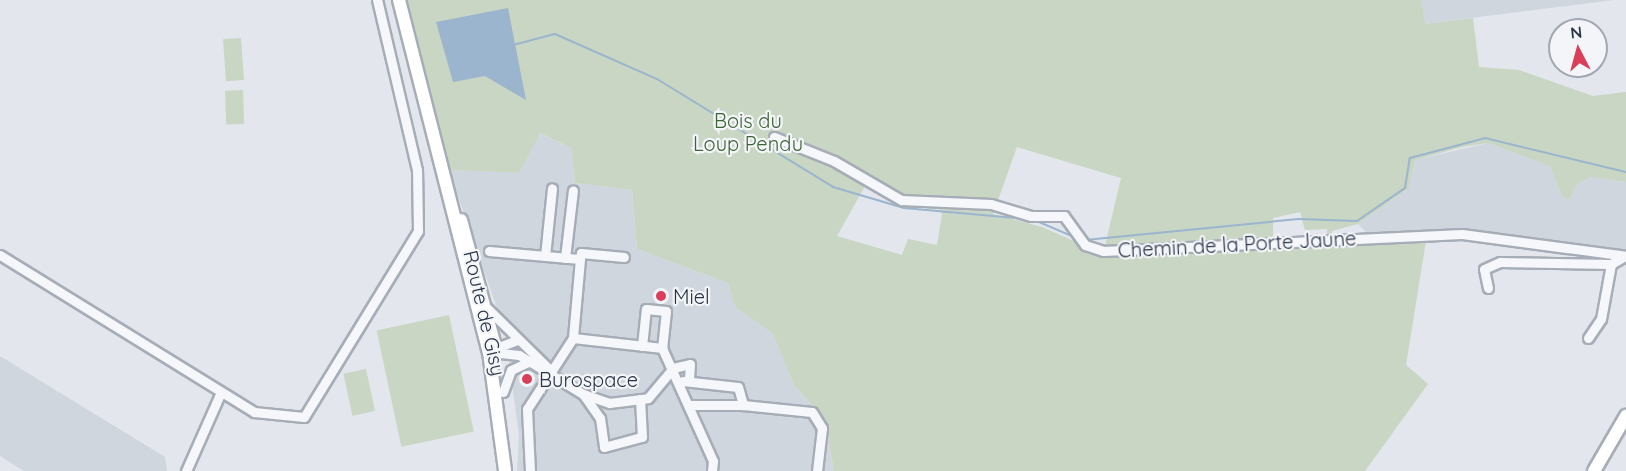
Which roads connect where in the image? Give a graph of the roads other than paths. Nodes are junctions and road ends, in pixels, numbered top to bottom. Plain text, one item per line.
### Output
1 (377, 0) edge
2 (399, 0) edge
3 (774, 137) dead end
4 (552, 188) dead end
5 (573, 190) dead end
6 (448, 191) junction
7 (489, 251) dead end
8 (0, 255) edge
9 (545, 256) junction
10 (1626, 256) edge
11 (624, 257) dead end
12 (565, 258) junction
13 (580, 259) junction
14 (1611, 264) junction
15 (1488, 288) dead end
16 (487, 308) junction
17 (573, 338) junction
18 (1588, 338) dead end
19 (517, 340) junction
20 (642, 346) junction
21 (662, 348) junction
22 (494, 350) junction
23 (530, 361) junction
24 (673, 368) junction
25 (551, 371) junction
26 (684, 381) junction
27 (221, 392) junction
28 (503, 392) junction
29 (583, 394) junction
30 (640, 399) junction
31 (609, 403) junction
32 (689, 405) junction
33 (743, 405) junction
34 (1626, 416) edge
35 (600, 418) junction
36 (502, 438) junction
37 (186, 471) edge
38 (505, 471) edge
39 (530, 471) edge
40 (712, 471) edge
41 (817, 471) edge
42 (1594, 471) edge

1 - 27 street
2 - 6 street, Route de Gisy
3 - 10 street, Chemin de la Porte Jaune
4 - 9 street
5 - 12 street
6 - 16 street, Route de Gisy
6 - 22 street, Route de Gisy
7 - 9 street
8 - 27 street
9 - 12 street
10 - 14 street
11 - 13 street
12 - 13 street
13 - 17 street
14 - 15 street
14 - 18 street
16 - 19 street
16 - 22 street, Route de Gisy
17 - 20 street
17 - 25 street
19 - 22 street
19 - 25 street
20 - 21 street
20 - 21 street
21 - 24 street
22 - 23 street
22 - 28 street, Route de Gisy
22 - 36 street, Route de Gisy
23 - 25 street
23 - 28 street
24 - 26 street
24 - 26 street
24 - 30 street
25 - 29 street
25 - 39 street
26 - 32 street
26 - 33 street
27 - 37 street
28 - 36 street, Route de Gisy
29 - 31 street
29 - 35 street
30 - 31 street
30 - 35 street
31 - 35 street
32 - 33 street
32 - 40 street
33 - 41 street
34 - 42 street
36 - 38 street, Route de Gisy

